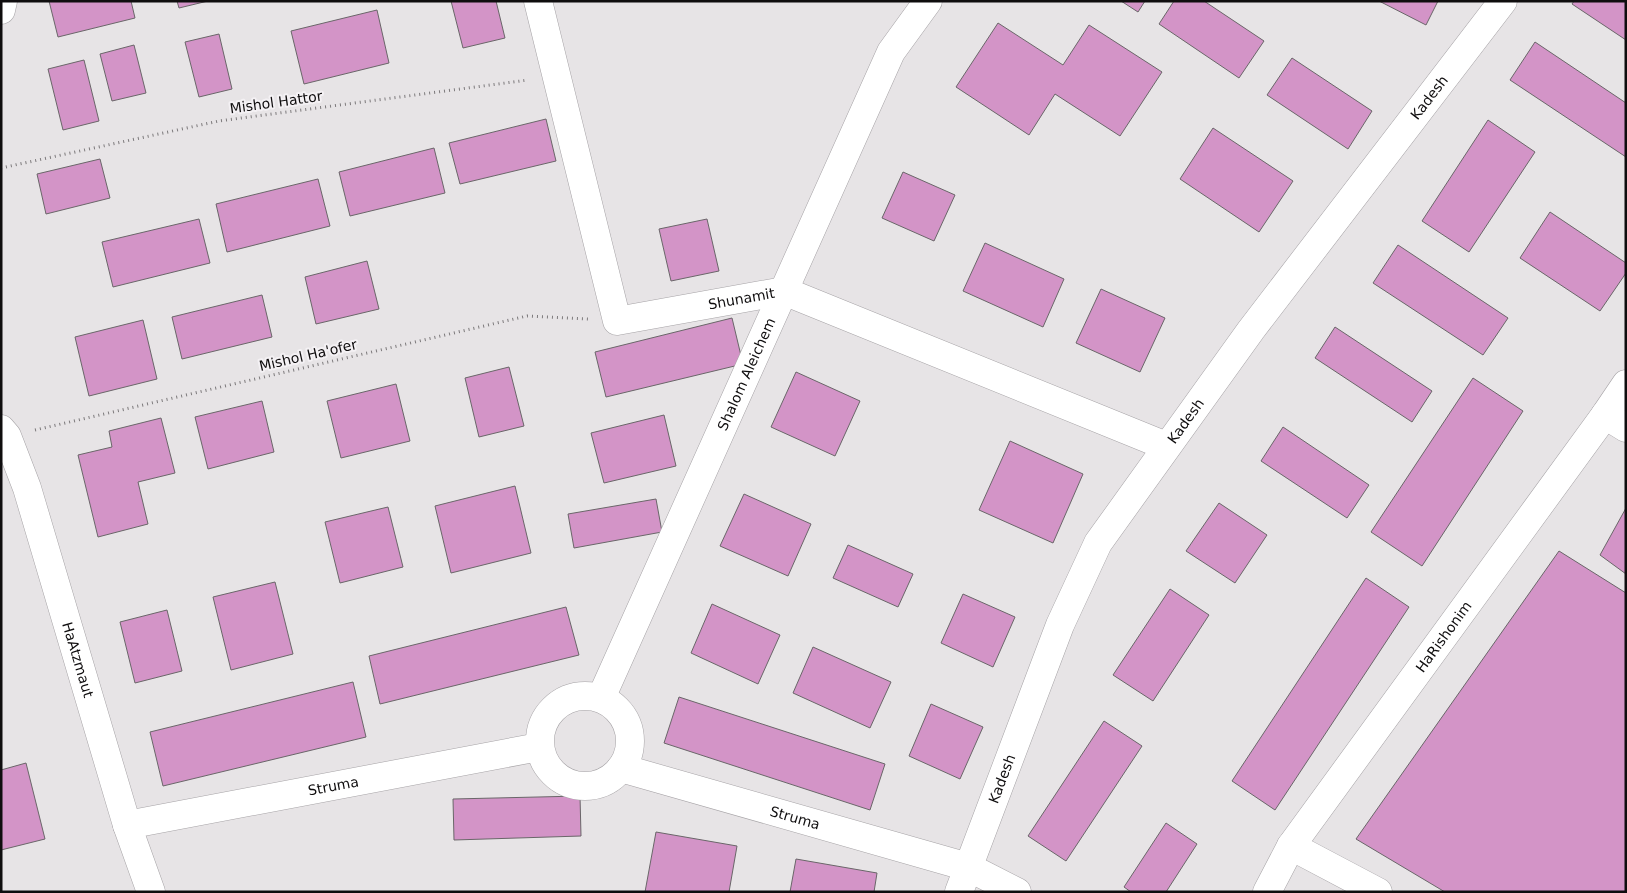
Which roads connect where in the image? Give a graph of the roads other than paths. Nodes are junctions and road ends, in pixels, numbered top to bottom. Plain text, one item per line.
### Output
1 (3, 1) edge
2 (538, 1) edge
3 (928, 1) edge
4 (1503, 1) edge
5 (1, 10) edge
6 (784, 291) junction
7 (1626, 384) edge
8 (1616, 421) edge
9 (4, 433) edge
10 (1166, 446) junction
11 (601, 698) junction
12 (539, 747) junction
13 (621, 768) junction
14 (127, 825) junction
15 (1291, 846) junction
16 (964, 879) edge
17 (151, 892) edge
18 (1017, 892) edge
19 (1266, 892) edge
20 (1378, 892) edge

1 - 5 street
2 - 6 street, Shunamit
3 - 6 street, Shalom Aleichem
4 - 10 street, Kadesh
6 - 10 street, Shunamit
6 - 11 street, Shalom Aleichem
7 - 8 street, HaRishonim
8 - 15 street, HaRishonim
9 - 14 street, HaAtzmaut
10 - 16 street, Kadesh
11 - 12 street
11 - 13 street
12 - 13 street
12 - 14 street, Struma
13 - 16 street, Struma
14 - 17 street, HaAtzmaut
15 - 19 street, HaRishonim
15 - 20 street
16 - 18 street, Struma

